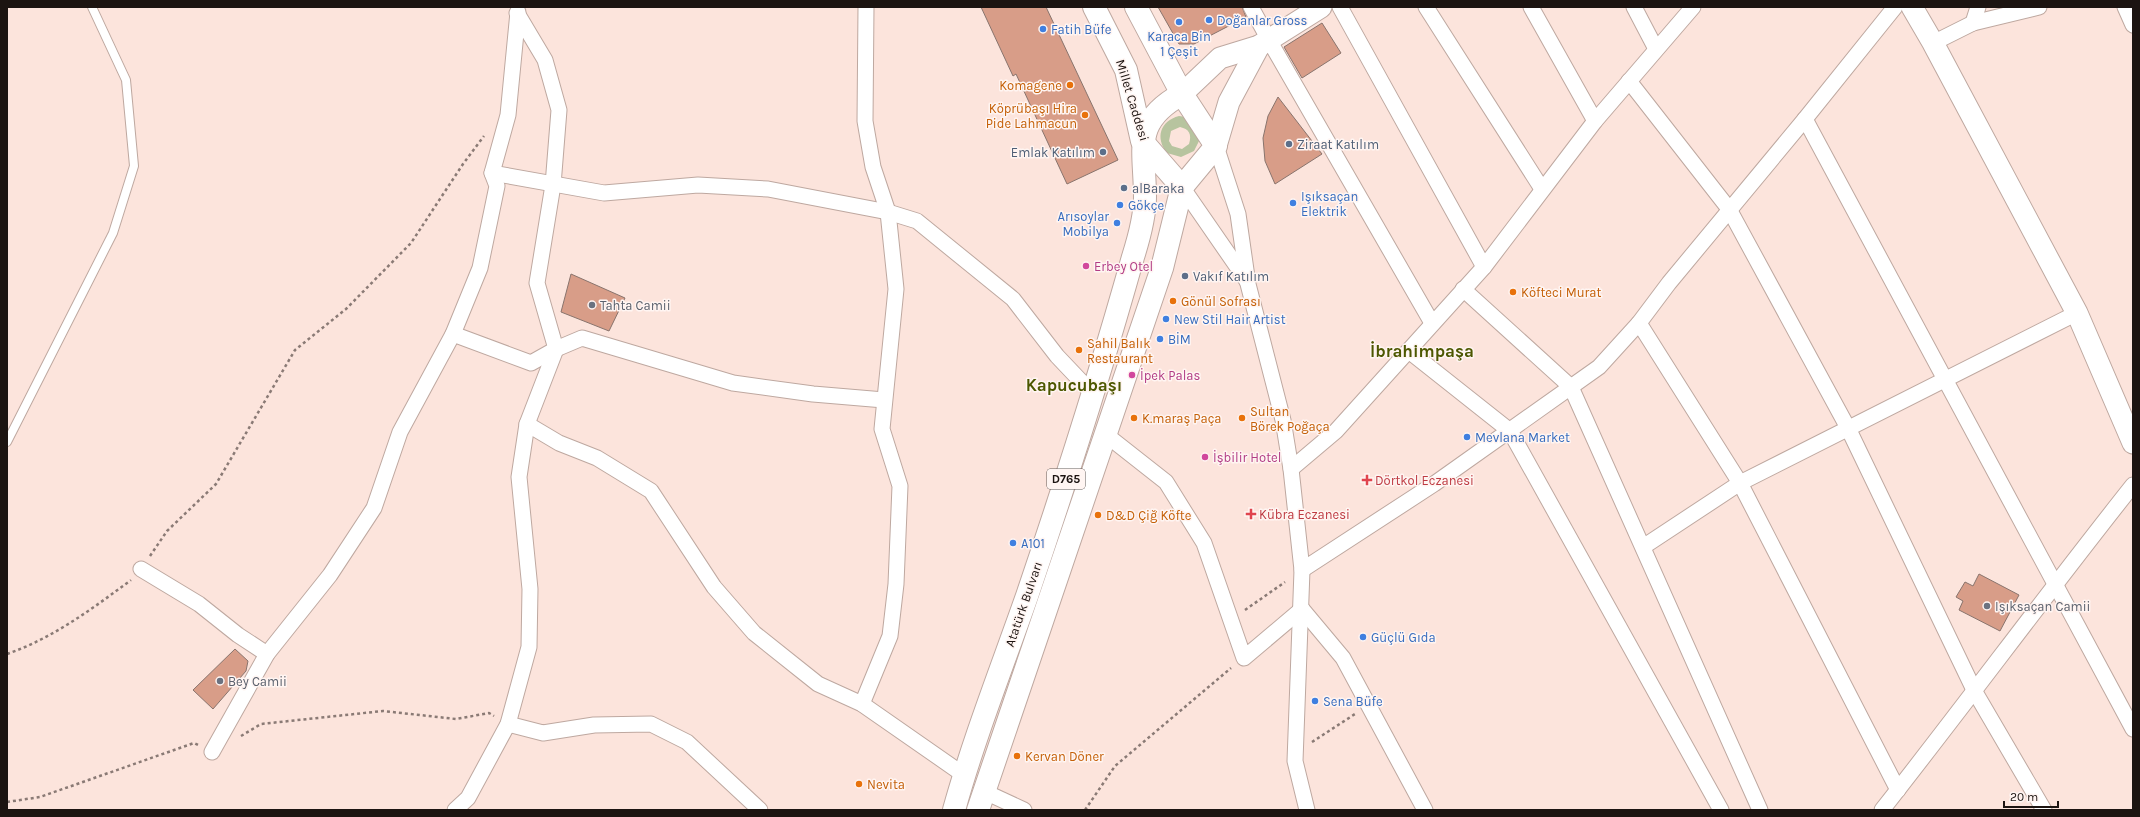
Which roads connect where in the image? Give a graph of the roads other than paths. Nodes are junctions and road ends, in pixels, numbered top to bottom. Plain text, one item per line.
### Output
1 (92, 7) edge
2 (866, 7) edge
3 (1094, 7) edge
4 (1136, 7) edge
5 (1252, 7) edge
6 (1321, 7) edge
7 (1340, 7) edge
8 (1426, 7) edge
9 (1531, 7) edge
10 (1634, 7) edge
11 (1693, 7) edge
12 (1895, 7) edge
13 (1912, 7) edge
14 (1978, 7) edge
15 (2039, 7) edge
16 (2125, 7) edge
17 (518, 10) edge
18 (1974, 23) junction
19 (2133, 25) edge
20 (1264, 43) junction
21 (1933, 43) junction
22 (1656, 49) junction
23 (1629, 81) junction
24 (1182, 94) junction
25 (1805, 119) junction
26 (1595, 121) junction
27 (1142, 141) junction
28 (1216, 146) junction
29 (492, 173) junction
30 (553, 185) junction
31 (1182, 187) junction
32 (1542, 189) junction
33 (1729, 209) junction
34 (888, 212) junction
35 (1484, 267) junction
36 (1248, 284) junction
37 (1463, 289) junction
38 (2077, 313) junction
39 (1432, 323) junction
40 (1639, 323) junction
41 (453, 334) junction
42 (556, 349) junction
43 (1410, 351) junction
44 (1944, 380) junction
45 (1572, 387) junction
46 (1094, 395) junction
47 (884, 400) junction
48 (526, 424) junction
49 (1848, 428) junction
50 (1510, 431) junction
51 (1105, 434) junction
52 (7, 442) edge
53 (2133, 443) edge
54 (1291, 469) junction
55 (1740, 483) junction
56 (2133, 485) edge
57 (1643, 547) junction
58 (140, 569) road end
59 (1302, 570) junction
60 (2055, 583) junction
61 (1302, 609) junction
62 (267, 654) junction
63 (1975, 692) junction
64 (862, 704) junction
65 (508, 724) junction
66 (2133, 729) edge
67 (212, 752) road end
68 (964, 775) junction
69 (1898, 790) junction
70 (981, 800) edge
71 (455, 810) edge
72 (760, 810) edge
73 (954, 810) edge
74 (1024, 810) edge
75 (1307, 810) edge
76 (1425, 810) edge
77 (1721, 810) edge
78 (1760, 810) edge
79 (1882, 810) edge
80 (2044, 810) edge

1 - 52 lane
2 - 34 street
3 - 27 main road, Millet Caddesi
4 - 24 main road
5 - 20 street
6 - 20 street
7 - 35 street
8 - 32 street
9 - 26 street
10 - 22 street
11 - 22 street
12 - 25 street
13 - 21 street
14 - 18 street
15 - 18 street
16 - 19 street
17 - 29 street
17 - 30 street
18 - 21 street
20 - 24 street
20 - 28 street
20 - 39 street
21 - 38 street
22 - 23 street
23 - 26 street
23 - 33 street
24 - 27 main road
24 - 28 main road
25 - 33 street
25 - 44 street
26 - 32 street
27 - 31 main road, Millet Caddesi
27 - 46 main road, Atatürk Bulvarı / D765
28 - 31 main road
28 - 36 street
29 - 30 street
29 - 41 street
30 - 34 street
30 - 42 street
31 - 36 street
31 - 51 main road, Atatürk Bulvarı / D765
32 - 35 street
33 - 40 street
33 - 49 street
34 - 46 street
34 - 47 street
35 - 37 street
36 - 54 street
37 - 39 street
37 - 45 street
38 - 44 street
38 - 53 street
39 - 43 street
40 - 45 street
40 - 55 street
41 - 42 street
41 - 62 street
42 - 47 street
42 - 48 street
43 - 50 street
43 - 54 street
44 - 49 street
44 - 60 street
45 - 50 street
45 - 57 street
46 - 68 main road, Atatürk Bulvarı / D765
47 - 64 street
48 - 64 street
48 - 65 street
49 - 55 street
49 - 63 street
50 - 59 street
50 - 77 street
51 - 61 street
51 - 70 main road, Atatürk Bulvarı / D765
54 - 59 street
55 - 57 street
55 - 69 street
56 - 60 street
57 - 78 street
58 - 62 street
59 - 61 street
60 - 63 street
60 - 66 street
61 - 75 street
61 - 76 street
62 - 67 street
63 - 69 street
63 - 80 street
64 - 68 street
65 - 71 street
65 - 72 street
68 - 73 main road, Atatürk Bulvarı / D765
69 - 79 street
70 - 74 street

